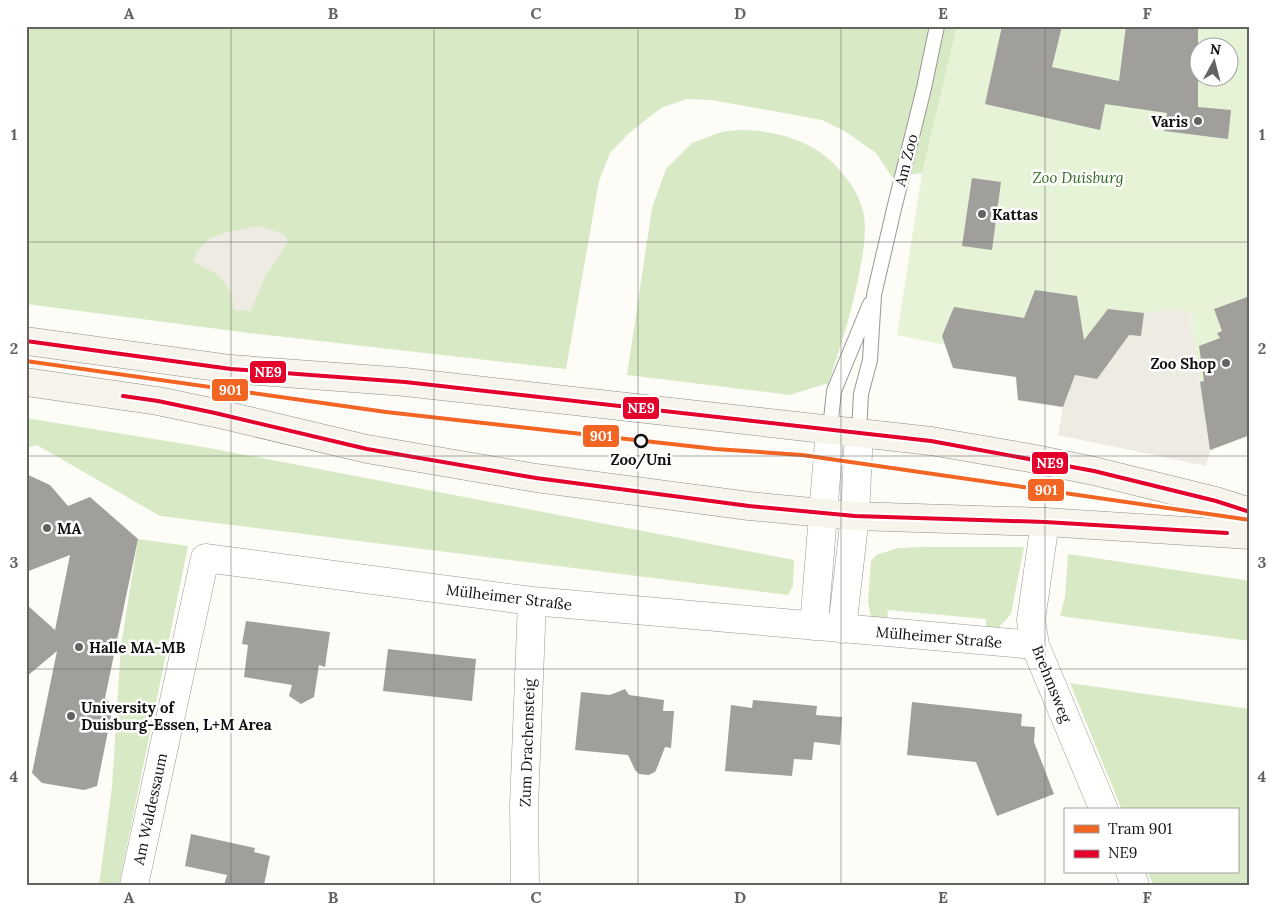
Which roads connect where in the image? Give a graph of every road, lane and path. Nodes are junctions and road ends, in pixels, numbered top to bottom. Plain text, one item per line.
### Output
1 (937, 26) edge
2 (874, 295) junction
3 (26, 341) edge
4 (26, 382) edge
5 (830, 429) junction
6 (859, 432) junction
7 (1250, 512) edge
8 (823, 514) junction
9 (855, 516) junction
10 (1045, 522) junction
11 (1250, 535) edge
12 (205, 558) joint
13 (532, 601) junction
14 (814, 626) junction
15 (842, 628) junction
16 (1035, 645) junction
17 (1103, 808) edge
18 (134, 885) edge
19 (525, 885) edge

1 - 2 lane, Am Zoo
2 - 5 lane, Am Zoo
2 - 6 lane, Am Zoo
3 - 5 main road
4 - 8 main road
5 - 6 main road
5 - 8 street
6 - 7 main road
6 - 9 street
8 - 9 main road
8 - 14 street
9 - 10 main road
9 - 15 street
10 - 11 main road
10 - 16 street, Brehmsweg
12 - 13 street, Mülheimer Straße
12 - 18 street, Am Waldessaum
13 - 14 street, Mülheimer Straße
13 - 19 street, Zum Drachensteig
14 - 15 street, Mülheimer Straße
15 - 16 street, Mülheimer Straße
16 - 17 street, Brehmsweg

